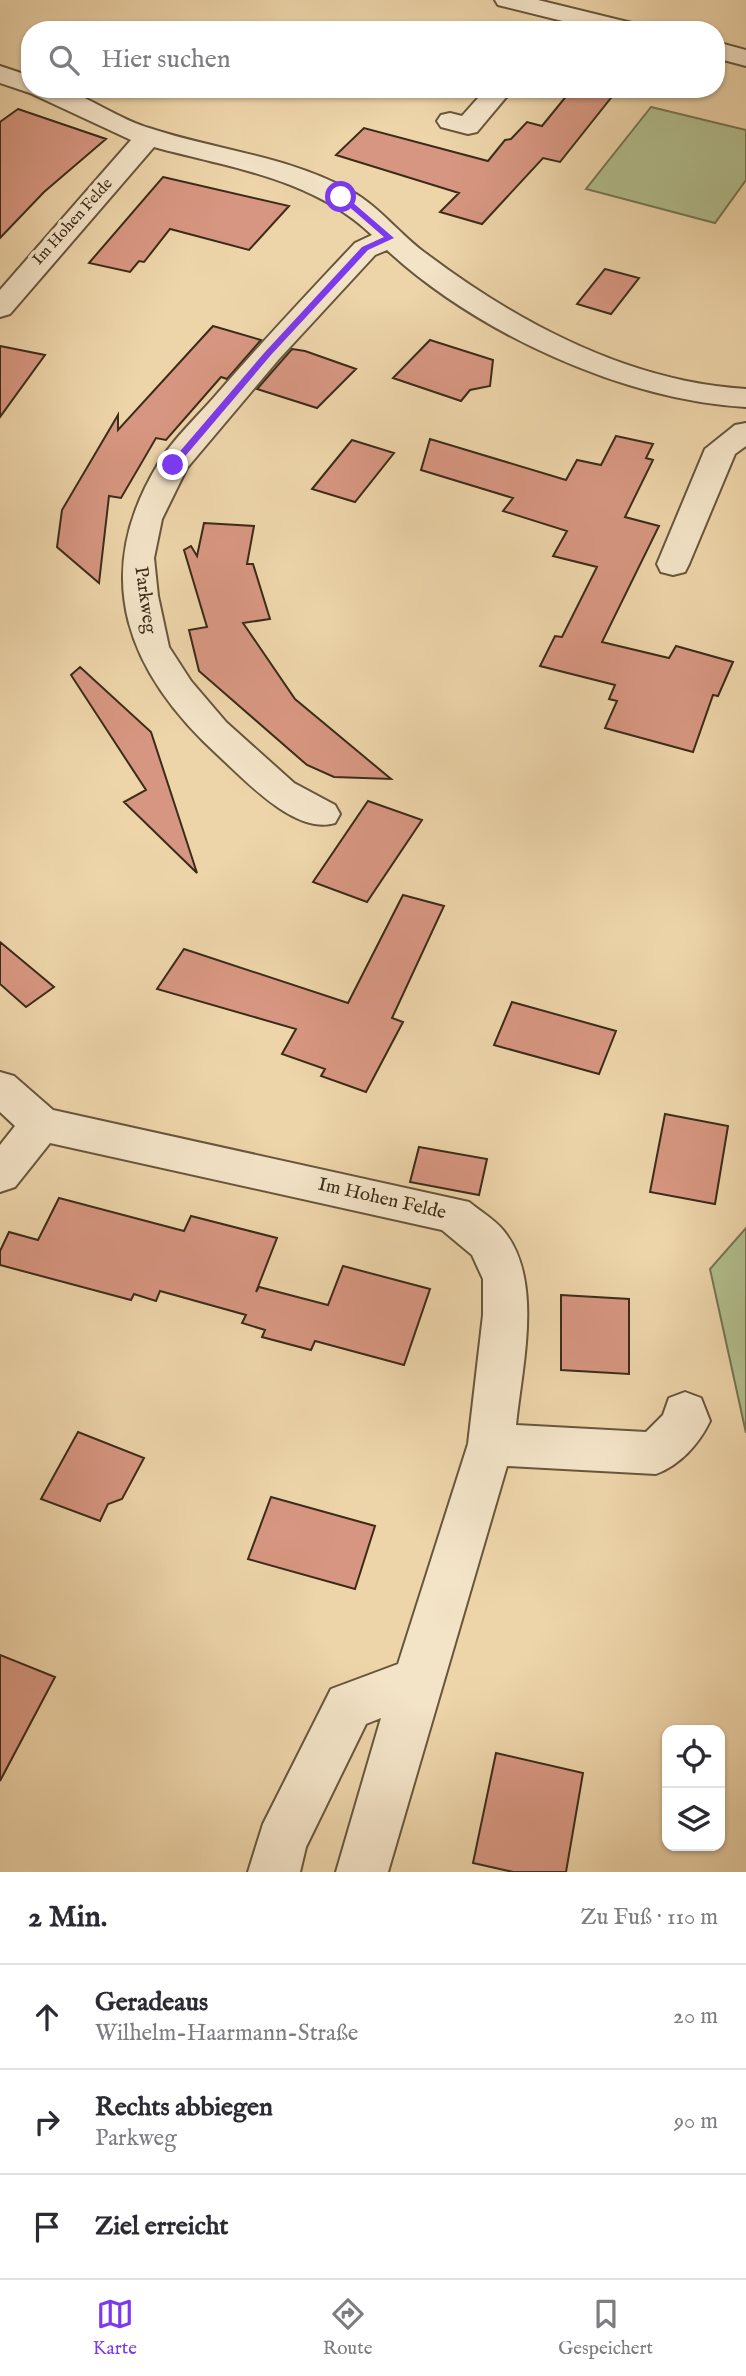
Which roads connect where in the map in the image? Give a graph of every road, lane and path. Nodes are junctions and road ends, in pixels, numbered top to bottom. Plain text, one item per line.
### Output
1 (507, 0) edge
2 (567, 15) edge
3 (593, 21) edge
4 (725, 52) edge
5 (746, 58) edge
6 (0, 74) edge
7 (21, 82) edge
8 (60, 98) edge
9 (492, 98) edge
10 (450, 121) dead end
11 (148, 138) junction
12 (389, 238) junction
13 (0, 308) edge
14 (746, 398) edge
15 (746, 432) edge
16 (673, 564) dead end
17 (322, 814) dead end
18 (0, 1088) edge
19 (41, 1124) junction
20 (0, 1175) edge
21 (685, 1412) dead end
22 (491, 1444) junction
23 (417, 1681) junction
24 (274, 1872) edge
25 (362, 1872) edge

1 - 2 street
2 - 3 street
4 - 5 street
6 - 7 street
8 - 11 street
9 - 10 street
11 - 12 street
11 - 13 street, Im Hohen Felde
12 - 14 street
12 - 17 street, Parkweg
15 - 16 street
18 - 19 street, Im Hohen Felde
19 - 20 street
19 - 22 street, Im Hohen Felde
21 - 22 street
22 - 23 street, Im Hohen Felde
23 - 24 street
23 - 25 street, Im Hohen Felde

